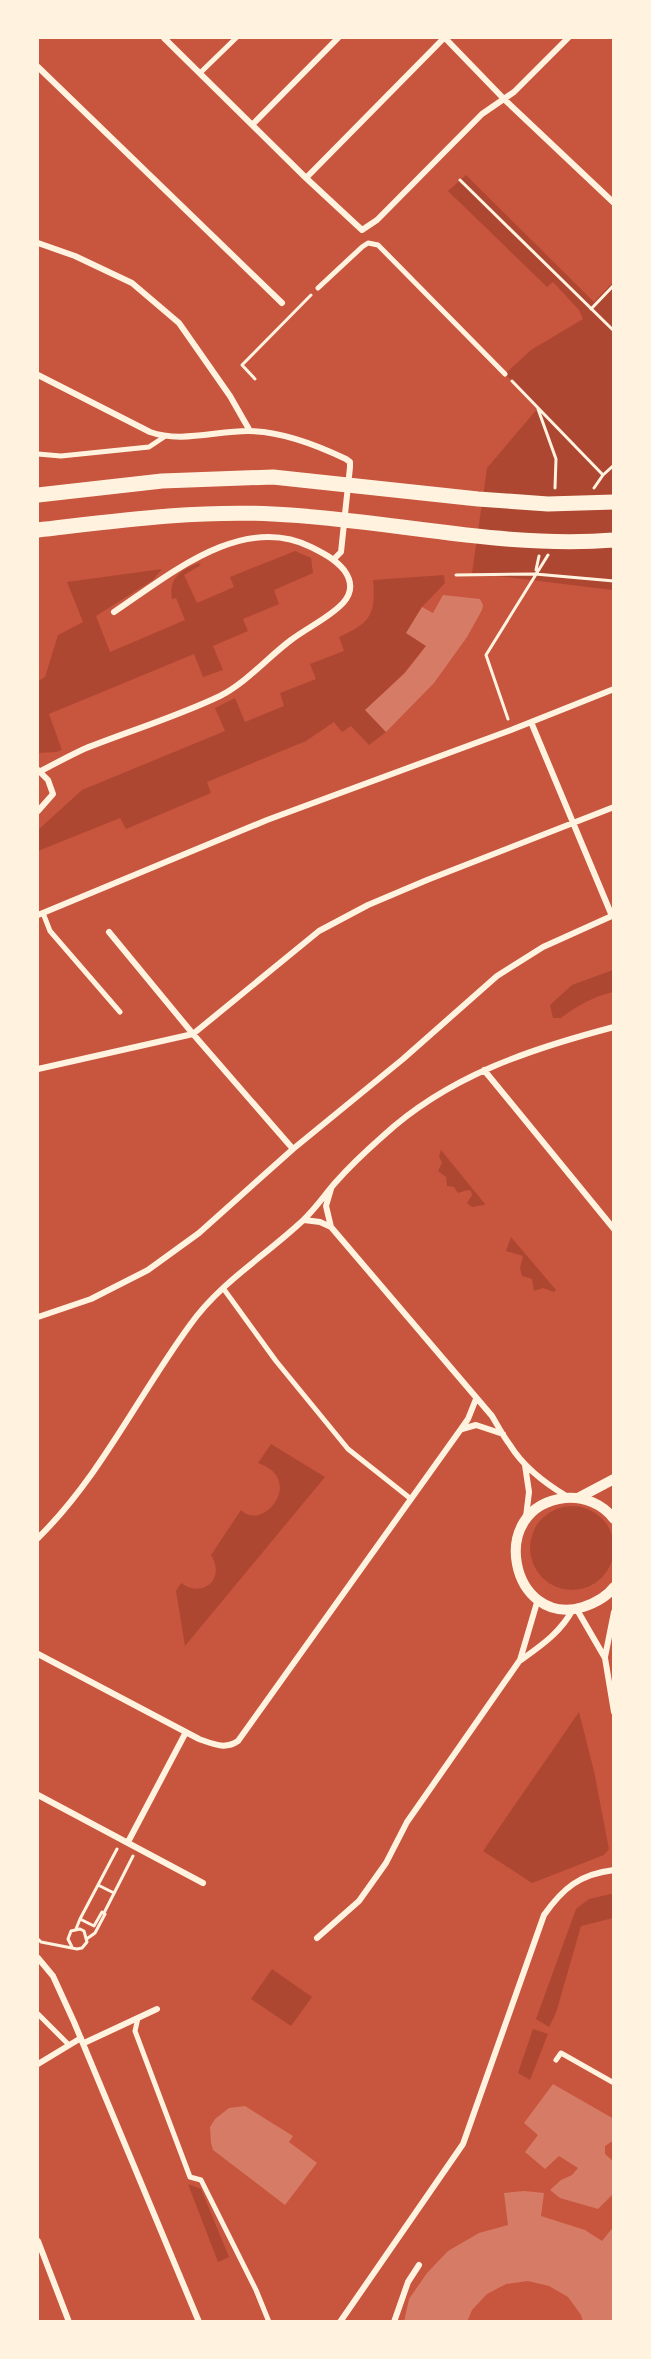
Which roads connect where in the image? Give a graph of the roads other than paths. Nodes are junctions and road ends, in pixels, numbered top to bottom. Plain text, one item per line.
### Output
1 (164, 38) edge
2 (236, 38) edge
3 (338, 38) edge
4 (445, 38) edge
5 (568, 38) edge
6 (38, 67) edge
7 (200, 73) junction
8 (504, 99) junction
9 (252, 124) junction
10 (306, 178) junction
11 (614, 202) edge
12 (38, 243) edge
13 (318, 288) road end
14 (282, 303) dead end
15 (505, 374) road end
16 (38, 375) edge
17 (250, 431) junction
18 (164, 437) junction
19 (38, 454) edge
20 (38, 495) edge
21 (614, 502) edge
22 (38, 530) edge
23 (614, 540) edge
24 (333, 560) junction
25 (114, 612) dead end
26 (614, 689) edge
27 (531, 722) junction
28 (38, 771) edge
29 (614, 807) edge
30 (38, 811) edge
31 (572, 822) junction
32 (40, 914) edge
33 (613, 916) edge
34 (109, 932) dead end
35 (120, 1012) dead end
36 (614, 1027) edge
37 (193, 1034) junction
38 (38, 1069) edge
39 (484, 1070) junction
40 (293, 1149) junction
41 (331, 1189) junction
42 (304, 1220) junction
43 (331, 1227) junction
44 (614, 1229) edge
45 (223, 1288) junction
46 (38, 1317) edge
47 (476, 1399) junction
48 (461, 1429) junction
49 (504, 1435) junction
50 (525, 1464) junction
51 (614, 1479) edge
52 (573, 1497) junction
53 (411, 1499) junction
54 (614, 1519) edge
55 (525, 1520) junction
56 (38, 1538) edge
57 (614, 1587) edge
58 (538, 1599) junction
59 (575, 1609) junction
60 (614, 1612) edge
61 (38, 1654) edge
62 (604, 1658) junction
63 (520, 1660) junction
64 (614, 1712) edge
65 (186, 1732) junction
66 (38, 1795) edge
67 (128, 1842) junction
68 (614, 1870) edge
69 (203, 1884) dead end
70 (317, 1938) dead end
71 (38, 1958) edge
72 (157, 2008) dead end
73 (38, 2014) edge
74 (138, 2018) junction
75 (82, 2040) junction
76 (69, 2045) junction
77 (556, 2060) dead end
78 (38, 2064) edge
79 (614, 2084) edge
80 (38, 2241) edge
81 (419, 2265) dead end
82 (346, 2318) edge
83 (69, 2322) edge
84 (199, 2322) edge
85 (269, 2322) edge
86 (340, 2322) edge
87 (394, 2322) edge

1 - 7 street
2 - 7 street
3 - 9 street
4 - 8 street
4 - 10 street
5 - 8 street
6 - 14 street
7 - 9 street
8 - 10 street
8 - 11 street
9 - 10 street
12 - 17 street
13 - 15 street
16 - 18 street
17 - 18 street
17 - 24 street
18 - 19 street
20 - 21 highway
22 - 23 highway
24 - 25 street
24 - 28 street
26 - 27 street
27 - 31 street
27 - 32 street
28 - 30 street
29 - 31 street
31 - 33 street
31 - 37 street
32 - 35 street
33 - 40 street
34 - 37 street
36 - 39 street
37 - 38 street
37 - 40 street
39 - 41 street
39 - 44 street
40 - 46 street
41 - 42 street
41 - 43 street
42 - 43 street
42 - 45 street
43 - 47 street
45 - 53 street
45 - 56 street
47 - 48 street
47 - 49 street
48 - 49 street
48 - 53 street
49 - 50 street
50 - 52 street
50 - 55 street
51 - 52 street
52 - 54 street
52 - 55 street
53 - 65 street
55 - 58 street
57 - 59 street
58 - 59 street
58 - 63 street
59 - 62 street
59 - 63 street
60 - 62 street
61 - 65 street
62 - 64 street
63 - 70 street
65 - 67 street
66 - 67 street
67 - 69 street
68 - 82 street
71 - 75 street
72 - 74 street
73 - 76 street
74 - 75 street
74 - 85 street
75 - 76 street
75 - 84 street
76 - 78 street
77 - 79 street
80 - 83 street
81 - 87 street
82 - 86 street

